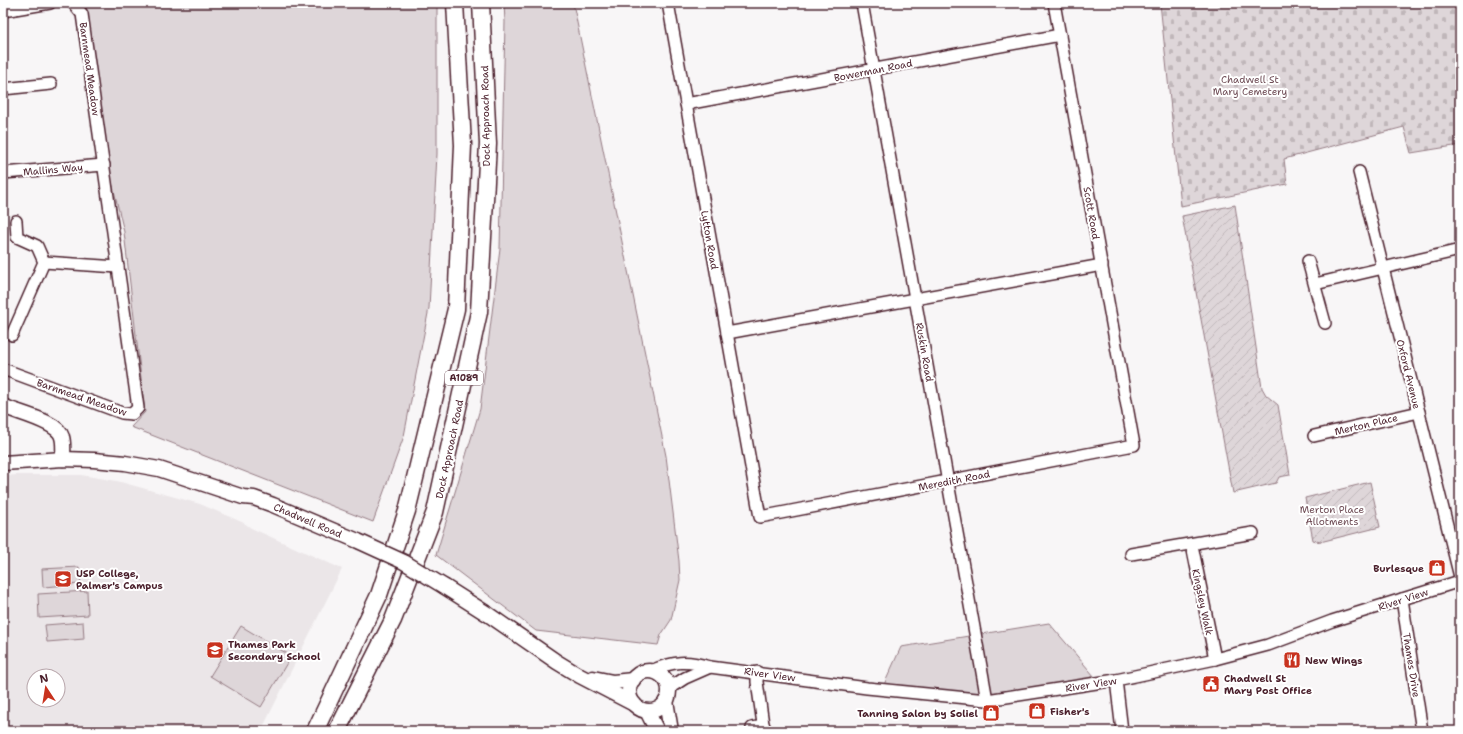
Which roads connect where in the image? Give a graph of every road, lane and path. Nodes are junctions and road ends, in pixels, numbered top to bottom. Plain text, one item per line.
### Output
1 (50, 3) edge
2 (73, 3) edge
3 (455, 3) edge
4 (481, 3) edge
5 (668, 3) edge
6 (862, 3) edge
7 (1054, 3) edge
8 (3, 11) edge
9 (1060, 35) junction
10 (874, 70) junction
11 (50, 84) dead end
12 (3, 89) edge
13 (686, 104) junction
14 (104, 165) junction
15 (1359, 172) dead end
16 (3, 173) edge
17 (16, 221) dead end
18 (1460, 250) edge
19 (1308, 261) dead end
20 (44, 262) junction
21 (1102, 265) junction
22 (118, 267) junction
23 (1382, 268) junction
24 (1315, 284) junction
25 (915, 298) junction
26 (1325, 323) dead end
27 (727, 333) junction
28 (12, 335) dead end
29 (3, 369) edge
30 (3, 406) edge
31 (1419, 412) junction
32 (1130, 423) joint
33 (1314, 436) dead end
34 (63, 458) junction
35 (3, 464) edge
36 (752, 476) joint
37 (948, 481) junction
38 (1253, 533) dead end
39 (1192, 544) junction
40 (1131, 554) dead end
41 (1460, 576) edge
42 (1460, 581) edge
43 (1402, 599) junction
44 (1215, 659) junction
45 (710, 667) junction
46 (651, 671) junction
47 (757, 672) junction
48 (580, 676) junction
49 (633, 680) junction
50 (1116, 680) junction
51 (667, 695) junction
52 (987, 700) junction
53 (634, 704) junction
54 (648, 711) junction
55 (752, 728) dead end
56 (764, 729) edge
57 (315, 731) edge
58 (336, 731) edge
59 (657, 731) edge
60 (671, 731) edge
61 (1122, 731) edge
62 (1422, 731) edge

1 - 8 street
2 - 14 street, Barnmead Meadow
3 - 57 highway, A1089
4 - 58 highway, Dock Approach Road / A1089
5 - 13 street, Lytton Road
6 - 10 street, Ruskin Road
7 - 9 street, Scott Road
9 - 10 street, Bowerman Road
9 - 21 street, Scott Road
10 - 13 street, Bowerman Road
10 - 25 street, Ruskin Road
11 - 12 street
13 - 27 street, Lytton Road
14 - 16 street, Mallins Way
14 - 22 street, Barnmead Meadow
15 - 23 street, Oxford Avenue
17 - 20 street
18 - 23 street
19 - 24 street
20 - 22 street
20 - 28 street
21 - 25 street
21 - 32 street, Scott Road
22 - 29 street, Barnmead Meadow
23 - 24 street
23 - 31 street, Oxford Avenue
24 - 26 street
25 - 27 street
25 - 37 street, Ruskin Road
27 - 36 street, Lytton Road
30 - 34 main road
31 - 33 street, Merton Place
31 - 41 street, Oxford Avenue
32 - 37 street, Meredith Road
34 - 35 main road, Chadwell Road
34 - 48 main road, Chadwell Road, bridge
36 - 37 street, Meredith Road
37 - 52 street, Ruskin Road
38 - 39 street
39 - 40 street
39 - 44 street, Kingsley Walk
42 - 43 street, River View
43 - 44 street, River View
43 - 62 street, Thames Drive
44 - 50 street, River View
45 - 46 street, River View
45 - 47 street, River View
45 - 51 street
46 - 49 main road
46 - 51 main road
47 - 52 street, River View
47 - 56 street
48 - 49 main road, Chadwell Road
48 - 53 main road, Chadwell Road
49 - 53 main road
50 - 52 street, River View
50 - 61 street
51 - 54 main road
51 - 60 main road
53 - 54 main road
54 - 59 main road
55 - 56 street

